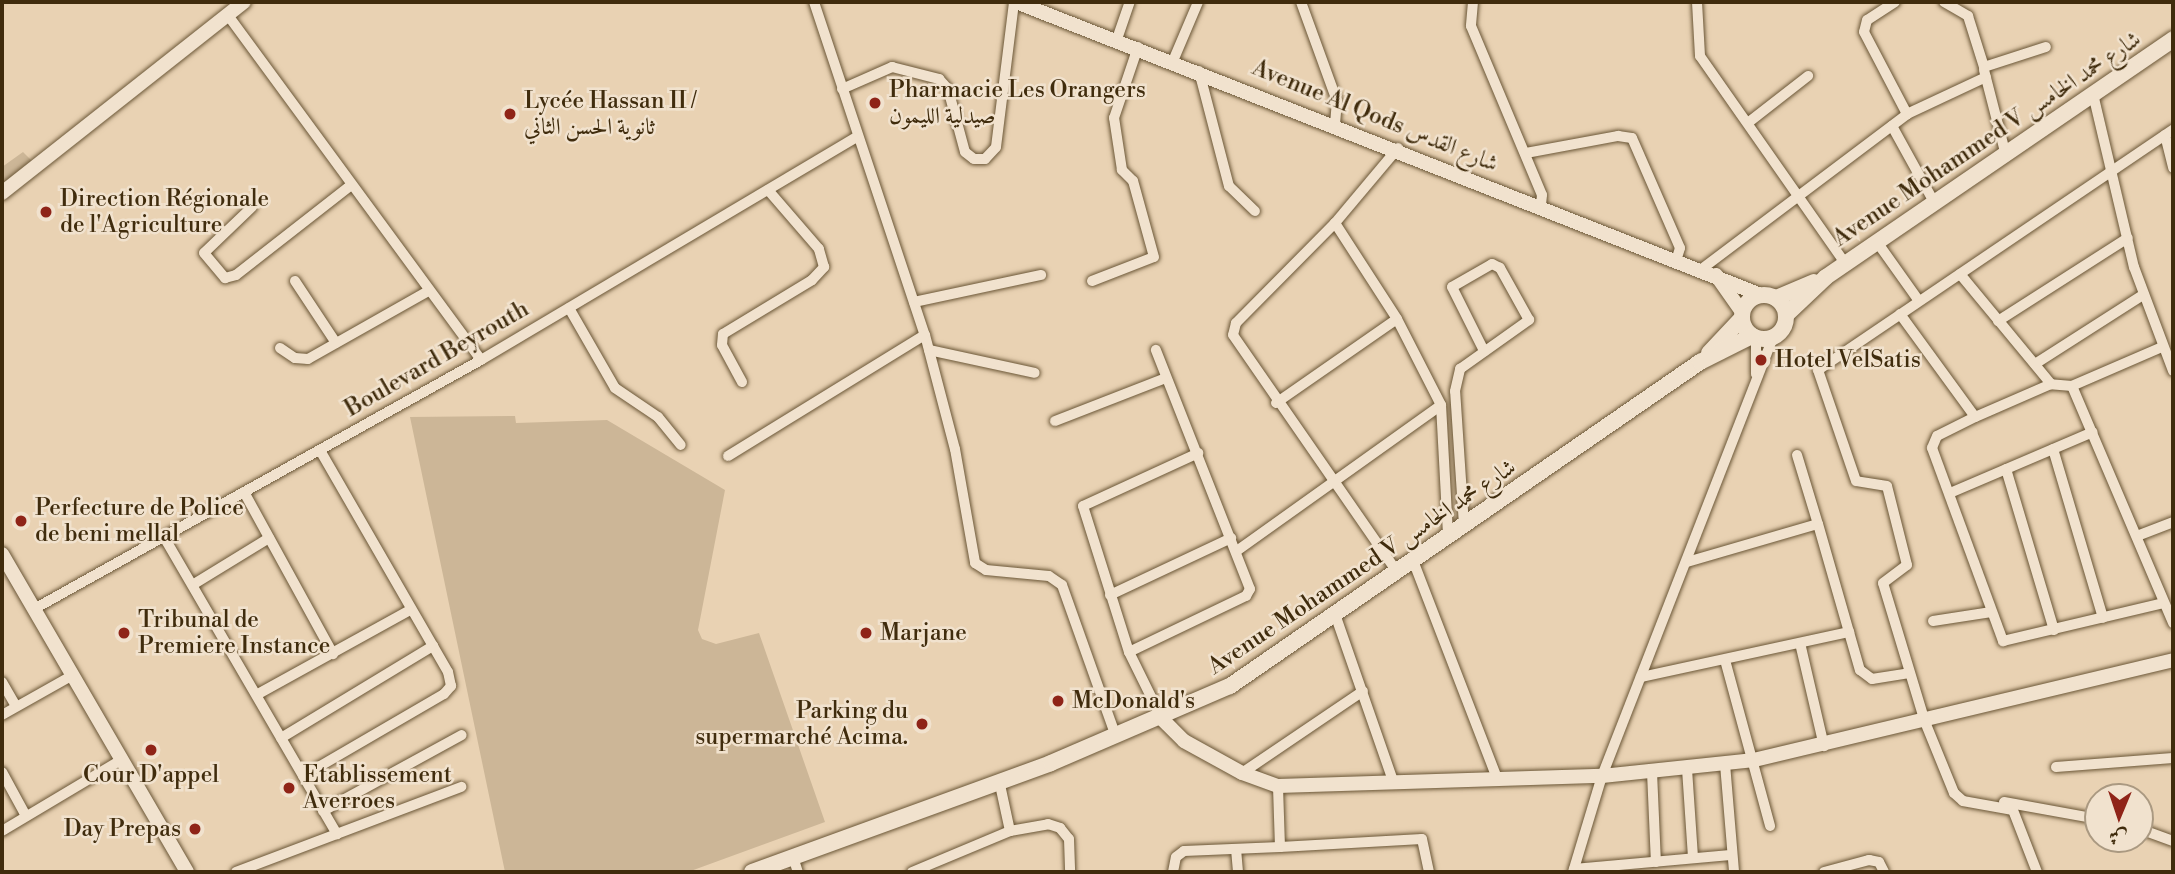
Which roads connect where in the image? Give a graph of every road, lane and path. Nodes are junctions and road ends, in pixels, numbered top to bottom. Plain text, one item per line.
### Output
1 (244, 2) edge
2 (814, 2) edge
3 (1015, 2) edge
4 (1130, 2) edge
5 (1198, 2) edge
6 (1301, 2) edge
7 (1473, 2) edge
8 (1697, 2) edge
9 (1895, 2) edge
10 (1944, 2) edge
11 (1042, 7) edge
12 (227, 14) junction
13 (1117, 39) junction
14 (2173, 39) edge
15 (1138, 47) junction
16 (2046, 47) dead end
17 (1173, 61) junction
18 (1199, 71) junction
19 (1985, 72) junction
20 (1808, 76) dead end
21 (842, 89) junction
22 (2093, 94) junction
23 (1907, 114) junction
24 (1749, 121) junction
25 (1335, 124) junction
26 (1892, 126) junction
27 (2169, 132) edge
28 (856, 137) junction
29 (1398, 148) junction
30 (2005, 152) junction
31 (1526, 153) junction
32 (2173, 168) edge
33 (2110, 173) junction
34 (350, 186) junction
35 (768, 190) junction
36 (2, 193) edge
37 (1799, 196) junction
38 (1934, 202) junction
39 (1541, 205) junction
40 (252, 207) dead end
41 (1255, 211) dead end
42 (1335, 223) junction
43 (2128, 238) junction
44 (1877, 242) junction
45 (1677, 258) junction
46 (1845, 264) junction
47 (1709, 271) junction
48 (1960, 274) junction
49 (1041, 275) dead end
50 (1826, 277) junction
51 (295, 281) dead end
52 (1092, 281) dead end
53 (429, 290) junction
54 (2143, 295) junction
55 (1769, 297) junction
56 (1919, 301) junction
57 (914, 302) junction
58 (569, 307) junction
59 (1900, 314) junction
60 (1742, 315) junction
61 (1786, 315) junction
62 (1397, 319) junction
63 (1998, 321) junction
64 (925, 335) junction
65 (1754, 337) junction
66 (1773, 338) junction
67 (336, 343) junction
68 (2162, 346) junction
69 (281, 348) dead end
70 (929, 350) junction
71 (1156, 350) dead end
72 (1484, 351) junction
73 (481, 360) junction
74 (1700, 362) junction
75 (2035, 364) junction
76 (2173, 371) edge
77 (1035, 373) dead end
78 (1166, 378) junction
79 (1756, 380) junction
80 (742, 382) dead end
81 (2051, 384) junction
82 (2072, 386) junction
83 (1276, 403) junction
84 (1441, 405) junction
85 (1975, 417) junction
86 (1055, 421) dead end
87 (2093, 432) junction
88 (681, 445) dead end
89 (2053, 449) junction
90 (320, 450) junction
91 (1198, 453) junction
92 (1797, 455) dead end
93 (728, 456) dead end
94 (2006, 469) junction
95 (1332, 484) junction
96 (244, 492) junction
97 (1950, 493) junction
98 (2173, 522) edge
99 (1818, 524) junction
100 (1464, 525) junction
101 (1448, 534) junction
102 (2137, 536) junction
103 (164, 537) junction
104 (269, 538) junction
105 (1231, 538) junction
106 (1238, 550) junction
107 (2, 554) edge
108 (1414, 562) junction
109 (1687, 562) junction
110 (1398, 573) junction
111 (194, 584) junction
112 (1110, 595) junction
113 (2164, 603) junction
114 (34, 609) junction
115 (410, 610) junction
116 (1991, 612) junction
117 (1336, 617) junction
118 (2103, 618) junction
119 (1933, 621) dead end
120 (2173, 623) edge
121 (2053, 631) junction
122 (1849, 632) junction
123 (1800, 643) junction
124 (433, 646) junction
125 (1129, 652) junction
126 (333, 654) junction
127 (1725, 660) junction
128 (2173, 660) edge
129 (1908, 673) junction
130 (73, 675) junction
131 (1641, 677) junction
132 (2, 682) edge
133 (1363, 691) junction
134 (258, 694) junction
135 (16, 706) junction
136 (2, 715) edge
137 (1162, 719) junction
138 (1925, 722) junction
139 (462, 735) dead end
140 (1116, 737) junction
141 (281, 738) junction
142 (1824, 746) junction
143 (2173, 758) edge
144 (1754, 760) junction
145 (121, 761) junction
146 (1726, 764) junction
147 (2056, 767) dead end
148 (1687, 769) junction
149 (2, 772) edge
150 (1652, 772) junction
151 (1242, 773) junction
152 (303, 776) junction
153 (1602, 776) junction
154 (1497, 778) junction
155 (999, 780) junction
156 (1393, 781) junction
157 (1278, 786) junction
158 (461, 787) dead end
159 (1954, 793) junction
160 (323, 811) junction
161 (26, 816) junction
162 (2084, 816) edge
163 (1770, 827) dead end
164 (2, 831) edge
165 (1010, 831) junction
166 (337, 834) junction
167 (2154, 834) edge
168 (2173, 841) edge
169 (1280, 847) junction
170 (1237, 849) junction
171 (1730, 855) junction
172 (1693, 858) junction
173 (1656, 862) junction
174 (796, 865) edge
175 (1644, 867) edge
176 (1573, 871) edge
177 (187, 872) edge
178 (236, 872) edge
179 (752, 872) edge
180 (912, 872) edge
181 (1070, 872) edge
182 (1173, 872) edge
183 (1238, 872) edge
184 (1429, 872) edge
185 (1734, 872) edge
186 (1824, 872) edge
187 (1884, 872) edge
188 (2037, 872) edge

1 - 12 street
2 - 21 street
3 - 11 street, Avenue Al Qods شارع القدس
3 - 21 street
4 - 13 street
5 - 17 street
6 - 25 street
7 - 31 street
8 - 24 street
9 - 23 street
10 - 19 street
11 - 13 street, Avenue Al Qods شارع القدس
12 - 34 street
12 - 36 street
13 - 15 street, Avenue Al Qods شارع القدس
14 - 22 main road, Avenue Mohammed V شارع محمد الخامس
15 - 17 street, Avenue Al Qods شارع القدس
15 - 52 street
16 - 19 street
17 - 18 street, Avenue Al Qods شارع القدس
18 - 25 street, Avenue Al Qods شارع القدس
18 - 41 street
19 - 23 street
19 - 30 street
20 - 24 street
21 - 28 street
22 - 30 main road, Avenue Mohammed V شارع محمد الخامس
22 - 33 street
23 - 26 street
24 - 37 street
25 - 29 street, Avenue Al Qods شارع القدس
26 - 37 street
26 - 38 street
27 - 32 street
27 - 33 street
28 - 35 street, Boulevard Beyrouth
28 - 57 street
29 - 39 street, Avenue Al Qods شارع القدس
29 - 42 street
30 - 38 main road, Avenue Mohammed V شارع محمد الخامس
31 - 39 street
31 - 45 street
33 - 43 street
33 - 48 street
34 - 40 street
34 - 53 street
35 - 58 street, Boulevard Beyrouth
35 - 80 street
37 - 46 street
37 - 47 street
38 - 44 main road, Avenue Mohammed V شارع محمد الخامس
39 - 45 street, Avenue Al Qods شارع القدس
42 - 62 street
42 - 83 street
43 - 54 street
43 - 63 street
44 - 46 main road, Avenue Mohammed V شارع محمد الخامس
44 - 56 street
45 - 47 street, Avenue Al Qods شارع القدس
46 - 50 main road, Avenue Mohammed V شارع محمد الخامس
47 - 55 street, Avenue Al Qods شارع القدس
47 - 60 street
48 - 56 street
48 - 63 street
49 - 57 street
50 - 55 main road, Avenue Mohammed V شارع محمد الخامس
50 - 61 main road, Avenue Mohammed V شارع محمد الخامس
51 - 67 street
53 - 67 street
53 - 73 street
54 - 68 street
54 - 75 street
55 - 60 main road
55 - 61 main road
56 - 59 street
57 - 64 street
58 - 73 street, Boulevard Beyrouth
58 - 88 street
59 - 85 street
59 - 129 street
60 - 65 main road
60 - 74 main road, Avenue Mohammed V شارع محمد الخامس
61 - 66 main road
62 - 83 street
62 - 84 street
63 - 75 street
64 - 70 street
64 - 93 street
65 - 66 main road
65 - 74 main road, Avenue Mohammed V شارع محمد الخامس
65 - 79 street
66 - 79 street
67 - 69 street
68 - 76 street
68 - 82 street
70 - 77 street
70 - 140 street
71 - 78 street
72 - 72 street
72 - 100 street
73 - 90 street, Boulevard Beyrouth
74 - 100 main road, Avenue Mohammed V شارع محمد الخامس
75 - 81 street
78 - 86 street
78 - 91 street
79 - 109 street
81 - 82 street
81 - 85 street
82 - 87 street
83 - 95 street
84 - 95 street
84 - 101 street
85 - 97 street
87 - 89 street
87 - 102 street
89 - 94 street
89 - 118 street
90 - 96 street, Boulevard Beyrouth
90 - 115 street
91 - 105 street
91 - 112 street
92 - 99 street
94 - 97 street
94 - 121 street
95 - 106 street
95 - 110 street
96 - 103 street, Boulevard Beyrouth
96 - 104 street
97 - 116 street
98 - 102 street
99 - 109 street
99 - 122 street
100 - 101 main road, Avenue Mohammed V شارع محمد الخامس
101 - 108 main road, Avenue Mohammed V شارع محمد الخامس
102 - 113 street
103 - 111 street
103 - 114 street, Boulevard Beyrouth
104 - 111 street
104 - 126 street
105 - 106 street
105 - 112 street
106 - 125 street
107 - 114 street
108 - 110 main road, Avenue Mohammed V شارع محمد الخامس
108 - 154 street
109 - 131 street
110 - 117 main road, Avenue Mohammed V شارع محمد الخامس
111 - 134 street
112 - 125 street
113 - 118 street
113 - 120 street
114 - 130 street
115 - 124 street
115 - 126 street
116 - 119 street
116 - 121 street
117 - 133 street
117 - 137 main road, Avenue Mohammed V شارع محمد الخامس
118 - 121 street
122 - 123 street
122 - 129 street
123 - 127 street
123 - 142 street
124 - 141 street
124 - 152 street
125 - 137 street
126 - 134 street
127 - 131 street
127 - 144 street
128 - 138 street
129 - 138 street
130 - 135 street
130 - 145 street
131 - 153 street
132 - 135 street
133 - 151 street
133 - 156 street
134 - 141 street
135 - 136 street
137 - 140 main road, Avenue Mohammed V شارع محمد الخامس
137 - 151 street
138 - 142 street
138 - 159 street
139 - 160 street
140 - 155 main road, Avenue Mohammed V شارع محمد الخامس
141 - 152 street
142 - 144 street
143 - 147 street
144 - 146 street
144 - 163 street
145 - 161 street
145 - 177 street
146 - 148 street
146 - 171 street
148 - 150 street
148 - 172 street
149 - 161 street
150 - 153 street
150 - 173 street
151 - 157 street
152 - 160 street
153 - 154 street
153 - 176 street
154 - 156 street
155 - 165 street
155 - 174 main road, Avenue Mohammed V شارع محمد الخامس
156 - 157 street
157 - 169 street
158 - 166 street
159 - 162 street
159 - 188 street
160 - 166 street
161 - 164 street
165 - 180 street
165 - 181 street
166 - 178 street
167 - 168 street
169 - 170 street
169 - 184 street
170 - 182 street
170 - 183 street
171 - 172 street
171 - 185 street
172 - 173 street
173 - 175 street
174 - 179 main road, Avenue Mohammed V شارع محمد الخامس
175 - 176 street
186 - 187 street

